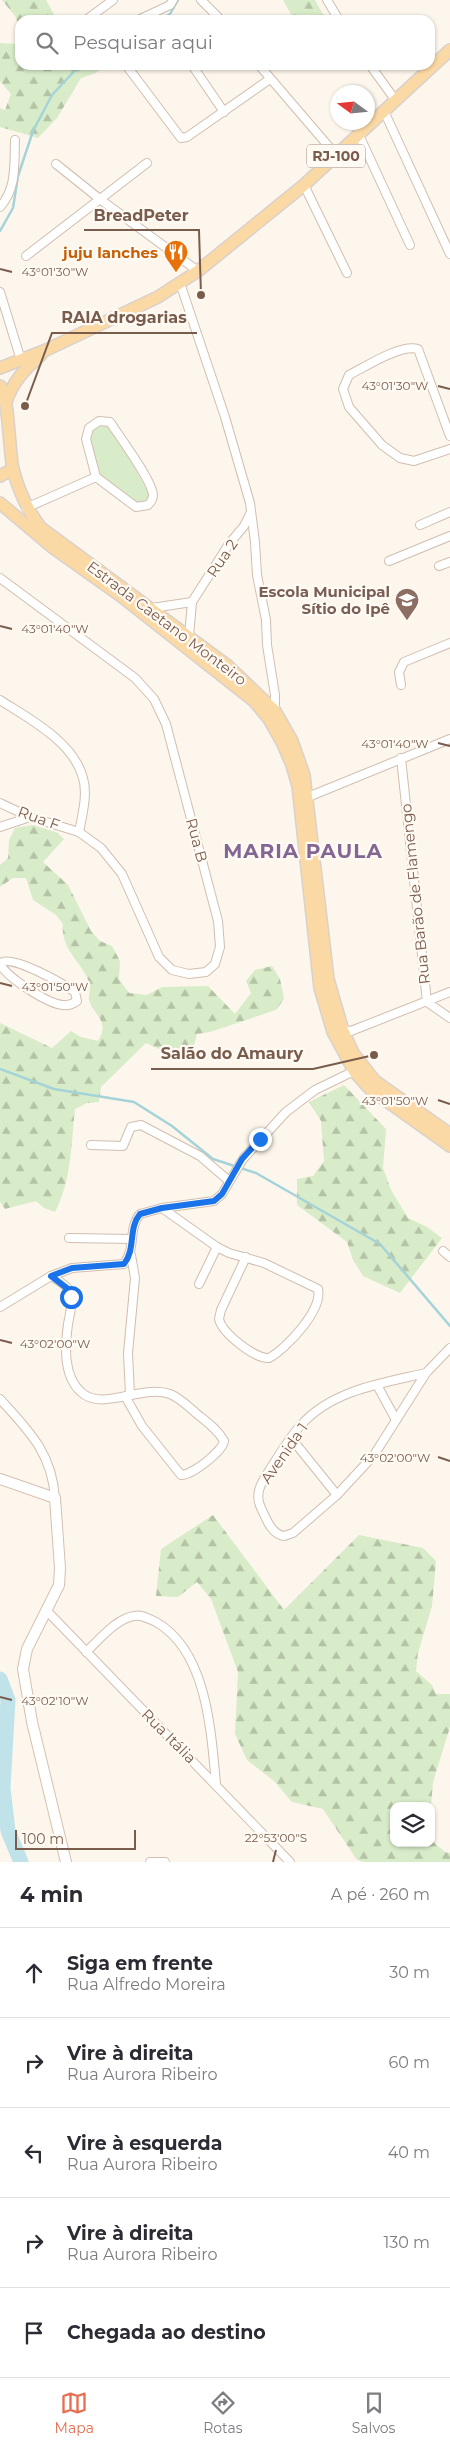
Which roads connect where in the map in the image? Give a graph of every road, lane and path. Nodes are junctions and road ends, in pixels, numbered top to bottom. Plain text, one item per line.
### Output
1 (113, 0) edge
2 (173, 0) edge
3 (201, 0) edge
4 (327, 0) edge
5 (93, 15) edge
6 (149, 15) edge
7 (216, 15) edge
8 (336, 15) edge
9 (450, 50) edge
10 (435, 64) edge
11 (130, 70) edge
12 (195, 70) edge
13 (262, 70) edge
14 (374, 70) edge
15 (429, 70) edge
16 (270, 79) junction
17 (396, 101) junction
18 (384, 111) junction
19 (224, 112) junction
20 (359, 135) junction
21 (15, 140) dead end
22 (336, 155) junction
23 (147, 163) dead end
24 (56, 164) dead end
25 (304, 185) junction
26 (101, 200) junction
27 (0, 207) edge
28 (410, 245) dead end
29 (450, 254) edge
30 (26, 256) dead end
31 (198, 271) junction
32 (347, 273) dead end
33 (180, 283) junction
34 (0, 292) edge
35 (46, 350) junction
36 (21, 360) junction
37 (0, 368) edge
38 (0, 386) edge
39 (6, 402) junction
40 (450, 436) edge
41 (450, 449) edge
42 (13, 468) junction
43 (0, 476) edge
44 (96, 477) junction
45 (0, 503) edge
46 (26, 508) junction
47 (450, 512) edge
48 (250, 514) junction
49 (420, 526) dead end
50 (450, 536) edge
51 (389, 561) dead end
52 (450, 562) edge
53 (440, 566) dead end
54 (0, 578) edge
55 (192, 602) junction
56 (152, 608) junction
57 (189, 636) junction
58 (450, 643) edge
59 (401, 684) dead end
60 (0, 700) edge
61 (275, 711) junction
62 (450, 739) edge
63 (401, 758) junction
64 (308, 797) junction
65 (0, 803) edge
66 (30, 817) junction
67 (0, 827) edge
68 (79, 832) junction
69 (0, 963) edge
70 (450, 992) edge
71 (427, 1002) junction
72 (450, 1018) edge
73 (331, 1029) junction
74 (344, 1031) junction
75 (354, 1071) junction
76 (450, 1134) edge
77 (92, 1145) dead end
78 (450, 1146) edge
79 (229, 1181) junction
80 (162, 1208) junction
81 (69, 1238) dead end
82 (132, 1239) junction
83 (217, 1247) junction
84 (443, 1251) dead end
85 (131, 1255) junction
86 (246, 1257) junction
87 (450, 1257) edge
88 (51, 1276) junction
89 (199, 1284) dead end
90 (0, 1307) edge
91 (450, 1348) edge
92 (426, 1374) junction
93 (376, 1385) junction
94 (127, 1395) junction
95 (0, 1398) edge
96 (396, 1420) junction
97 (291, 1438) junction
98 (0, 1479) edge
99 (336, 1495) junction
100 (55, 1498) junction
101 (47, 1611) junction
102 (86, 1652) junction
103 (216, 1784) junction
104 (66, 1862) edge
105 (150, 1862) edge
106 (165, 1862) edge
107 (290, 1862) edge

1 - 5 street
2 - 6 street
3 - 7 street
4 - 8 street
9 - 10 main road, RJ-100
11 - 19 street
12 - 19 street
13 - 16 street
14 - 17 street
15 - 17 main road, RJ-100
16 - 19 street
16 - 22 street
17 - 18 main road, RJ-100
18 - 20 main road, RJ-100
18 - 29 street
20 - 22 main road, RJ-100
20 - 28 street
21 - 27 street
22 - 25 main road, RJ-100
23 - 26 street
24 - 26 street
25 - 31 main road, RJ-100
25 - 32 street
26 - 30 street
26 - 31 street
31 - 33 main road, RJ-100
33 - 35 main road, RJ-100
33 - 48 street
34 - 36 street
35 - 36 main road, RJ-100
35 - 39 main road, Estrada Caetano Monteiro / RJ-100
36 - 37 main road, RJ-100
38 - 39 main road, Estrada Caetano Monteiro / RJ-100
39 - 42 main road, Estrada Caetano Monteiro / RJ-100
40 - 41 street
42 - 43 main road
42 - 46 main road, Estrada Caetano Monteiro
44 - 44 street
44 - 46 street
45 - 73 main road, Estrada Caetano Monteiro
46 - 56 main road, Estrada Caetano Monteiro
47 - 49 street
48 - 55 street, Rua 2
48 - 61 street
50 - 51 street
52 - 53 street
54 - 68 street, Rua B
55 - 56 street
55 - 57 street, Rua 2
56 - 57 main road, Estrada Caetano Monteiro
57 - 61 main road, Estrada Caetano Monteiro
58 - 59 street
60 - 68 street
61 - 64 main road, Estrada Caetano Monteiro
62 - 63 street
63 - 64 street
63 - 71 street, Rua Barão de Flamengo
64 - 74 main road, Estrada Caetano Monteiro
65 - 66 street, Rua F
66 - 67 street
66 - 68 street, Rua F
69 - 69 street
70 - 71 street
71 - 72 street, Rua Barão de Flamengo
71 - 74 street
73 - 74 street
73 - 75 main road, Estrada Caetano Monteiro
74 - 76 main road, Estrada Caetano Monteiro
75 - 78 main road, Estrada Caetano Monteiro
75 - 79 street
77 - 79 street
79 - 80 street
80 - 82 street
80 - 83 street
81 - 82 street
82 - 85 street
83 - 86 street
83 - 89 street
84 - 87 street
85 - 88 street
85 - 94 street
86 - 86 street
88 - 90 street
88 - 94 street
91 - 92 street, Avenida 1
92 - 93 street, Avenida 1
92 - 96 street, Avenida 1
93 - 96 street
93 - 97 street, Avenida 1
94 - 94 street
95 - 100 street
96 - 99 street, Avenida 1
97 - 99 street
97 - 99 street, Avenida 1
98 - 100 street
100 - 101 street
101 - 102 street, Rua Itália
101 - 104 street
102 - 103 street, Rua Itália
102 - 103 street
103 - 107 street, Rua Itália
105 - 106 street

